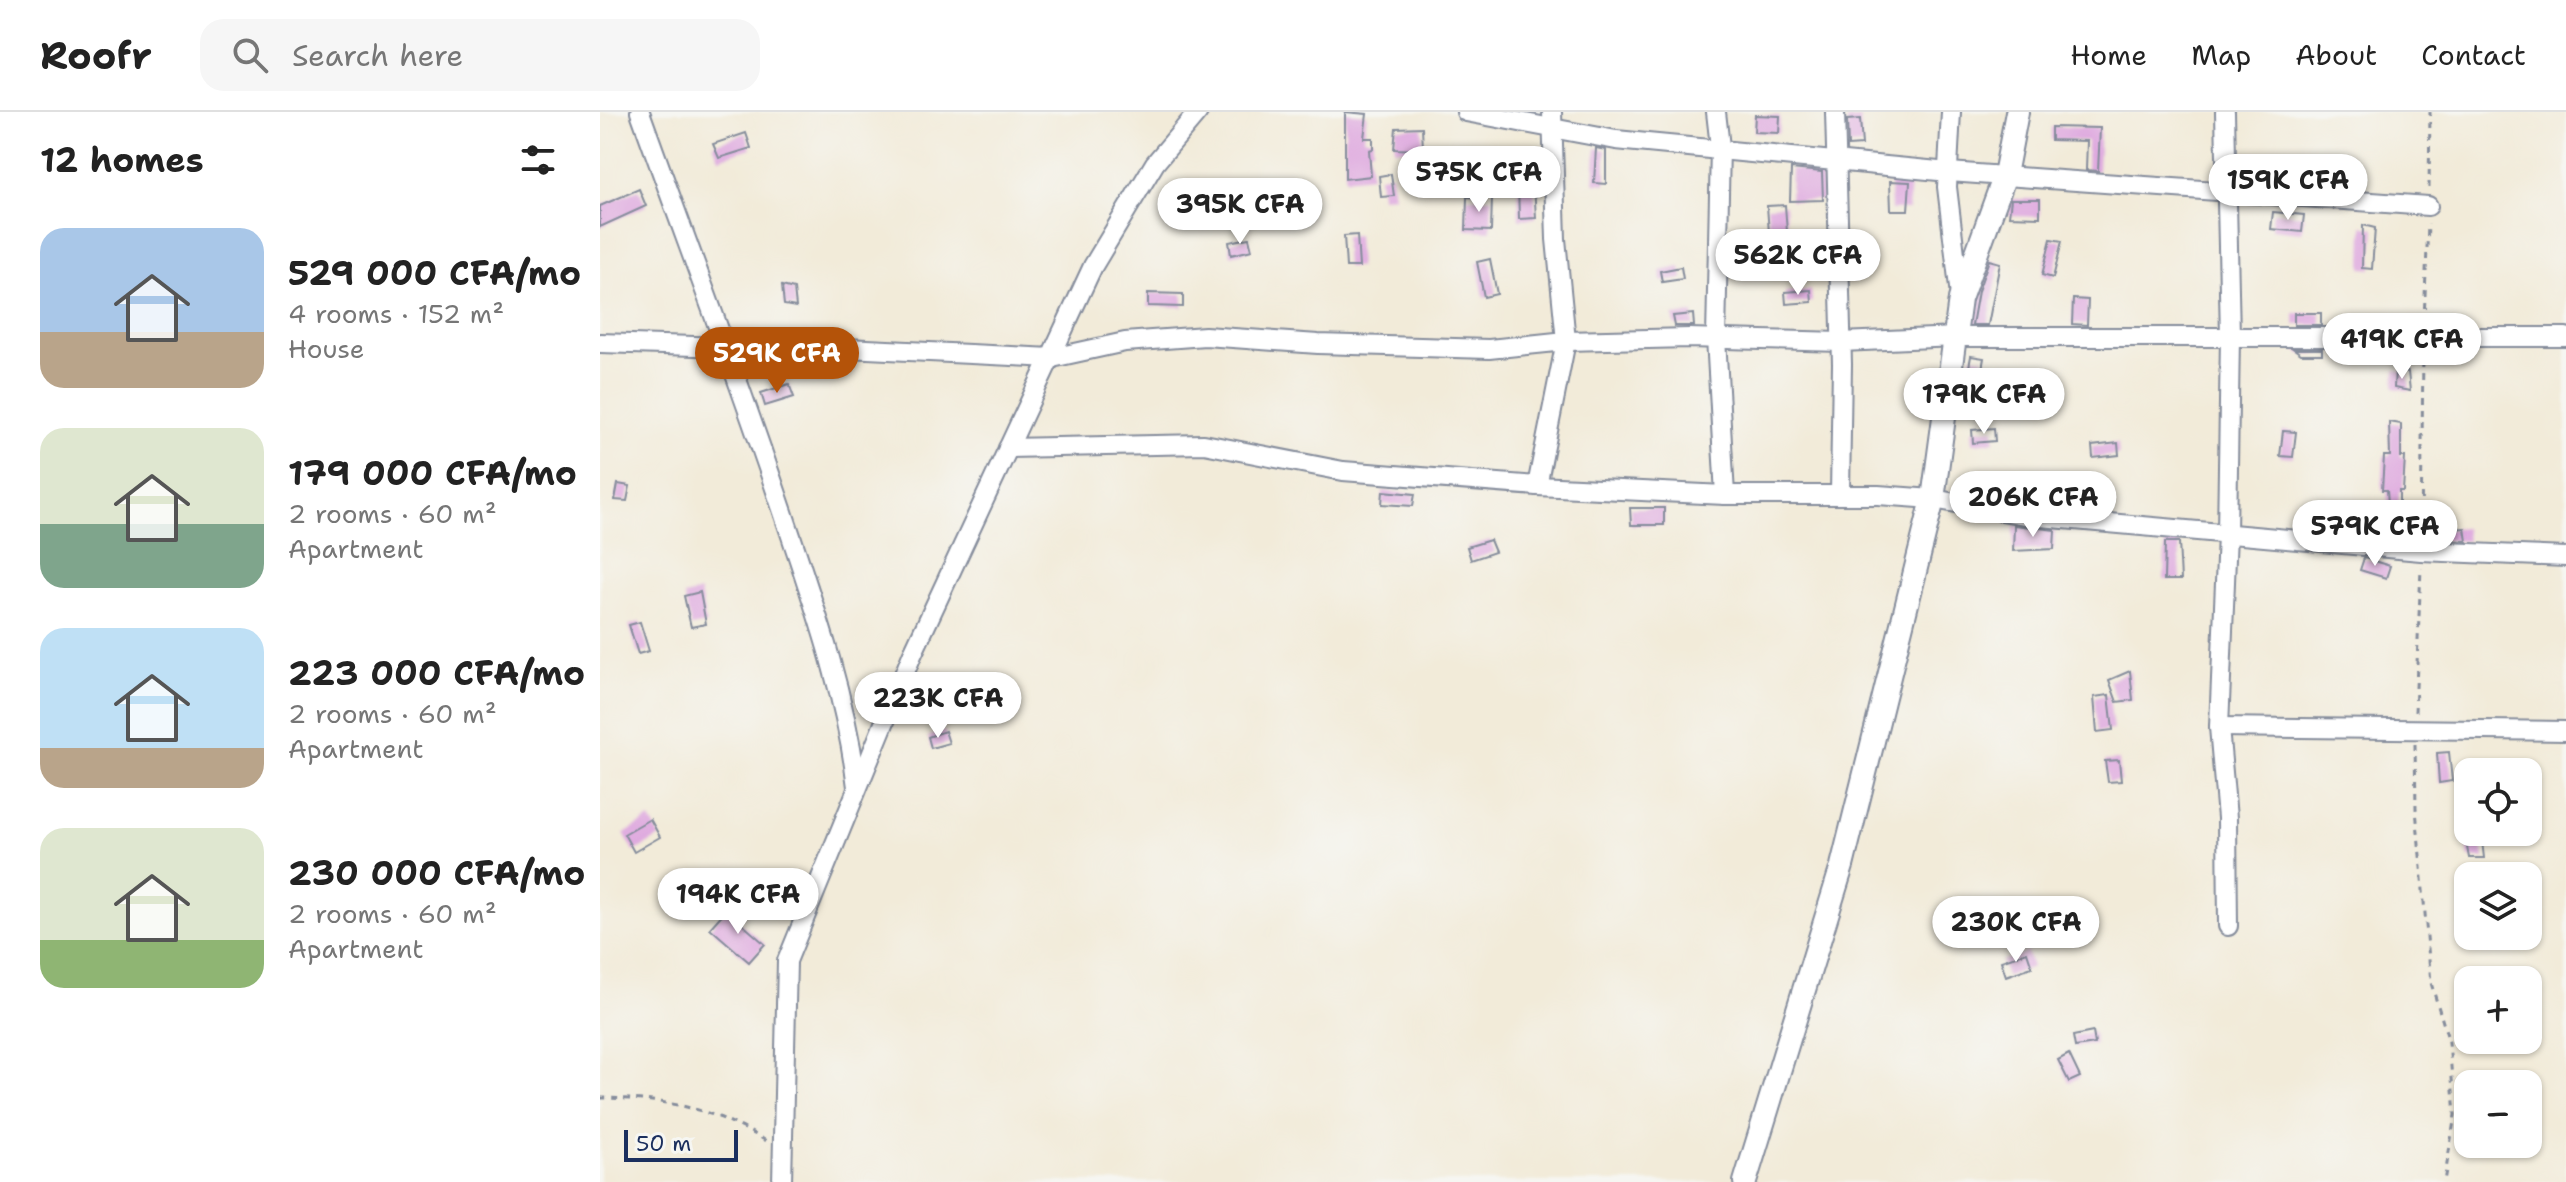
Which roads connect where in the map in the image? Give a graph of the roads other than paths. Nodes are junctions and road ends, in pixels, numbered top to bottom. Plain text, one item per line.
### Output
1 (640, 112) edge
2 (1198, 112) edge
3 (1466, 112) edge
4 (1716, 112) edge
5 (1835, 112) edge
6 (1951, 112) edge
7 (2017, 112) edge
8 (2225, 112) edge
9 (1552, 120) edge
10 (1720, 147) junction
11 (1836, 160) junction
12 (1949, 172) junction
13 (2005, 175) junction
14 (2227, 193) junction
15 (2428, 206) road end
16 (1960, 299) junction
17 (2230, 336) junction
18 (1956, 337) junction
19 (2566, 337) edge
20 (1716, 338) junction
21 (1566, 341) junction
22 (1841, 342) junction
23 (600, 343) edge
24 (726, 347) junction
25 (1052, 358) junction
26 (1008, 448) junction
27 (1537, 486) junction
28 (1840, 494) junction
29 (1725, 495) junction
30 (1933, 499) junction
31 (2227, 534) junction
32 (2566, 557) edge
33 (2219, 727) junction
34 (2566, 731) edge
35 (857, 790) junction
36 (2228, 926) dead end
37 (782, 1182) edge
38 (1745, 1182) edge

1 - 24 street
2 - 25 street
3 - 9 street
4 - 10 street
5 - 11 street
6 - 12 street
7 - 13 street
8 - 14 street
9 - 10 street
9 - 21 street
10 - 11 street
10 - 20 street
11 - 12 street
11 - 22 street
12 - 13 street
12 - 16 street
13 - 14 street
13 - 16 street
14 - 15 street
14 - 17 street
16 - 18 street
17 - 18 street
17 - 19 street
17 - 31 street
18 - 22 street
18 - 30 street
20 - 21 street
20 - 22 street
20 - 29 street
21 - 25 street
21 - 27 street
22 - 28 street
23 - 24 street
24 - 25 street
24 - 35 street
25 - 26 street
26 - 27 street
26 - 35 street
27 - 29 street
28 - 29 street
28 - 30 street
30 - 31 street
30 - 38 street
31 - 32 street
31 - 33 street
33 - 34 street
33 - 36 street
35 - 37 street

